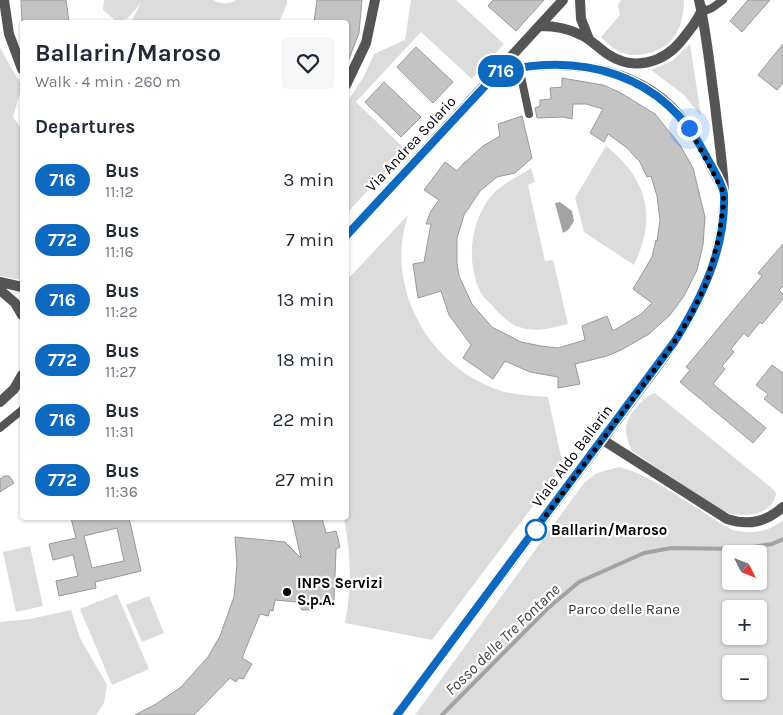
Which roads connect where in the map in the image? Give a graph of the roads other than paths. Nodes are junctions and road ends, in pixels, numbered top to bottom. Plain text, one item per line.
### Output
1 (4, 0) edge
2 (375, 0) edge
3 (563, 0) edge
4 (580, 0) edge
5 (699, 0) edge
6 (703, 0) edge
7 (723, 0) edge
8 (702, 12) junction
9 (540, 26) junction
10 (589, 39) junction
11 (20, 64) edge
12 (519, 67) junction
13 (498, 72) junction
14 (349, 80) edge
15 (529, 114) dead end
16 (724, 193) junction
17 (349, 233) edge
18 (0, 282) edge
19 (20, 286) edge
20 (0, 290) edge
21 (20, 312) edge
22 (20, 378) edge
23 (0, 402) edge
24 (20, 412) edge
25 (0, 428) edge
26 (603, 440) junction
27 (783, 507) edge
28 (396, 715) edge

1 - 11 street
2 - 14 street
3 - 9 street, Via Andrea Solario
4 - 10 street
5 - 8 street, Viale Aldo Ballarin
6 - 8 street, Viale Aldo Ballarin
7 - 8 lane
8 - 10 street
8 - 16 street, Viale Aldo Ballarin
9 - 10 street
9 - 13 street, Via Andrea Solario
12 - 13 street
12 - 15 lane
12 - 16 street
13 - 17 street, Via Andrea Solario
16 - 26 street, Viale Aldo Ballarin
18 - 19 street
20 - 21 street
22 - 23 street
24 - 25 lane
26 - 27 street
26 - 28 street, Viale Aldo Ballarin

